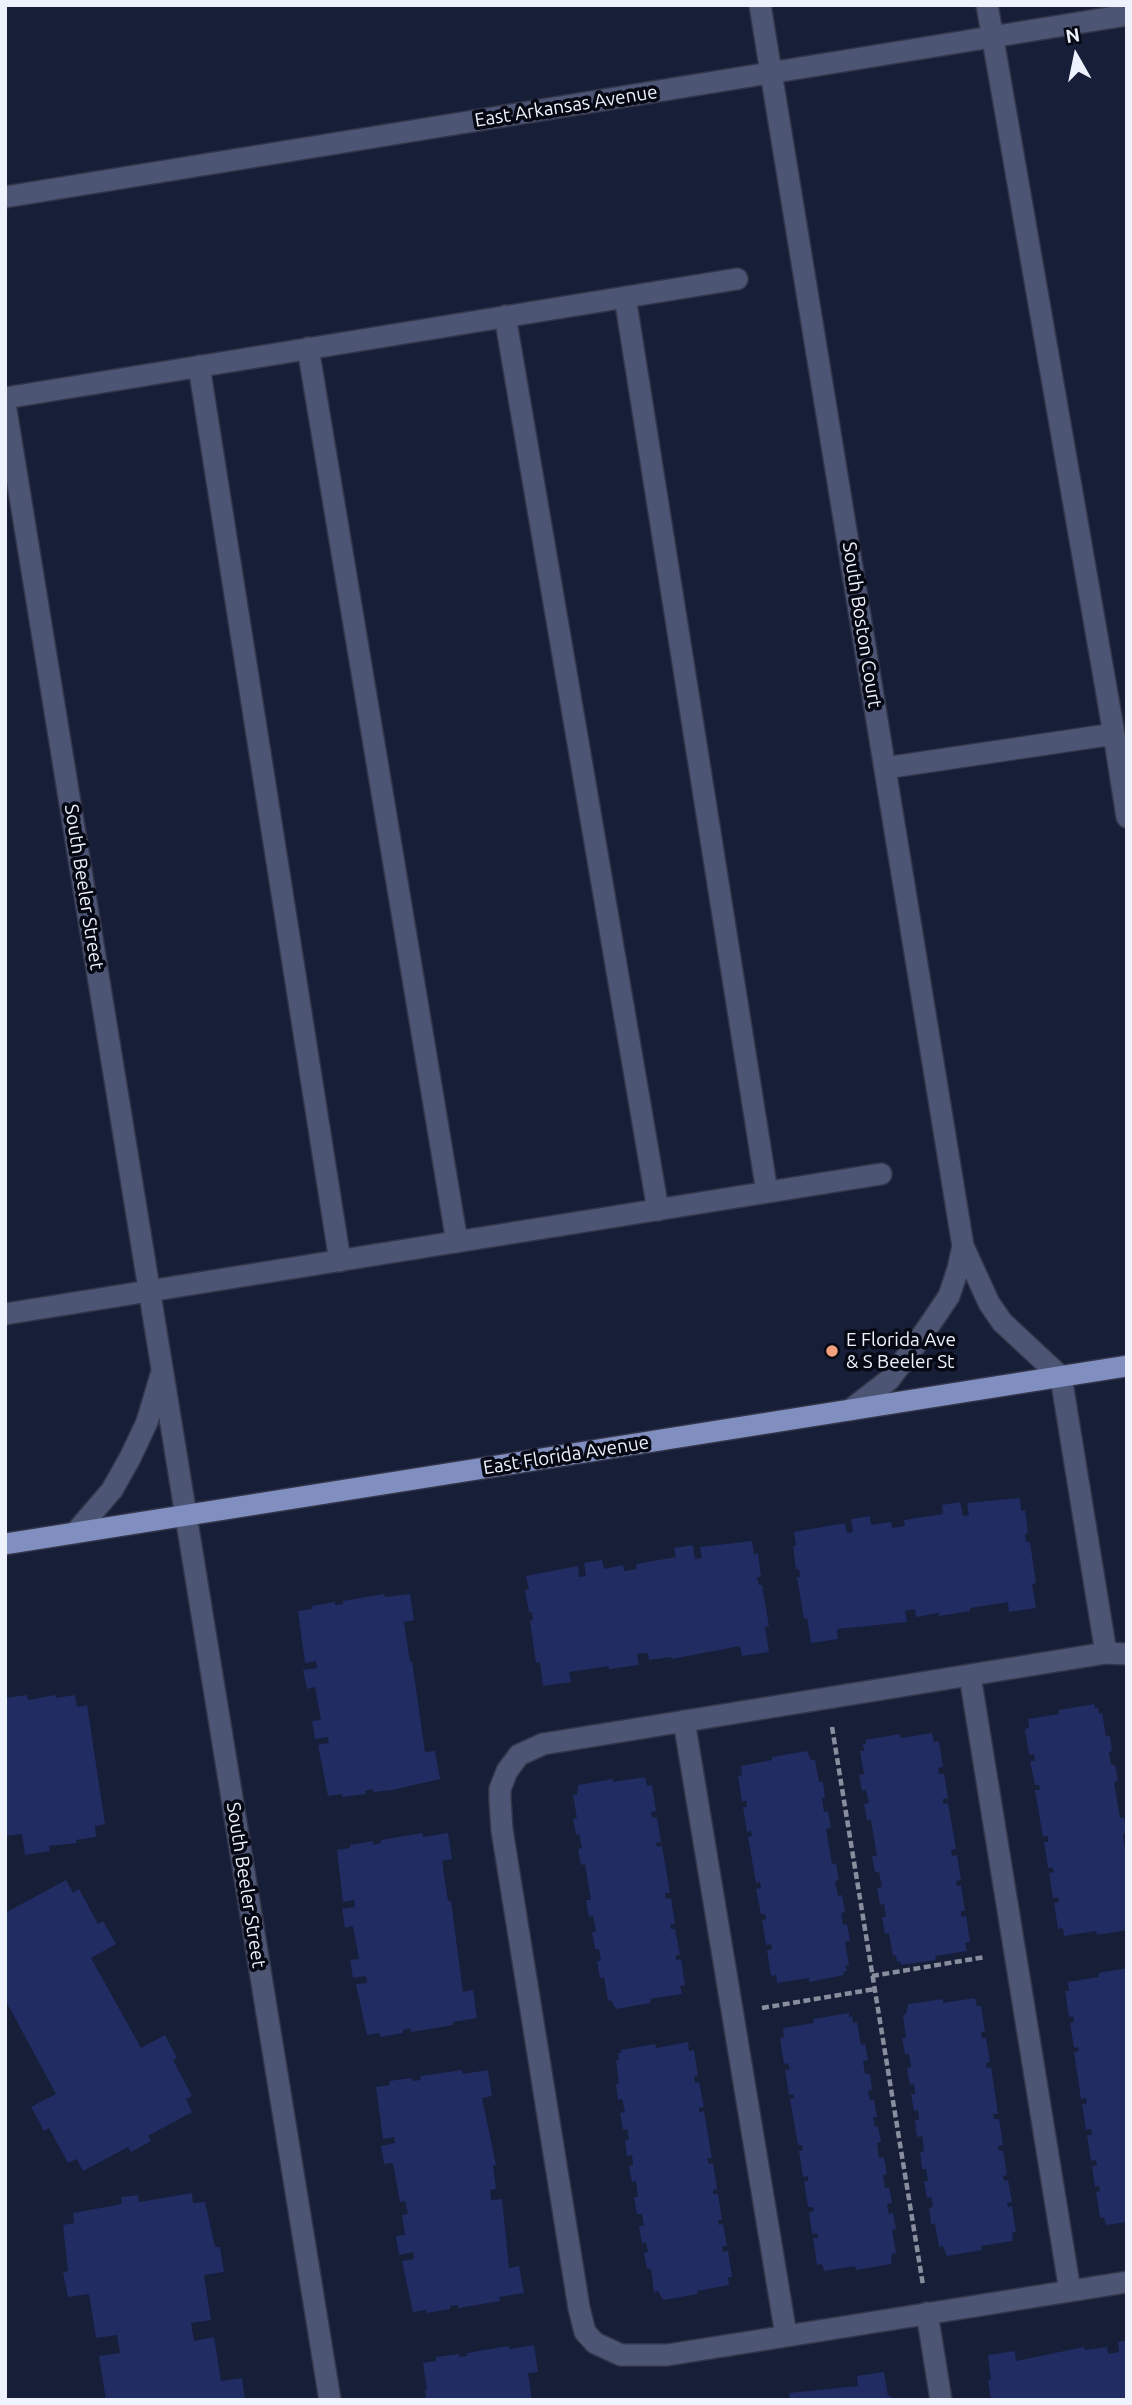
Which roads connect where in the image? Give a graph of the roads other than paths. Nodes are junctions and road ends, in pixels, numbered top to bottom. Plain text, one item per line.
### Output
1 (760, 5) edge
2 (986, 5) edge
3 (1127, 15) edge
4 (992, 37) junction
5 (771, 73) junction
6 (5, 197) edge
7 (737, 279) dead end
8 (625, 297) junction
9 (505, 316) junction
10 (308, 348) junction
11 (199, 366) junction
12 (5, 398) edge
13 (5, 404) edge
14 (1114, 734) junction
15 (885, 768) junction
16 (1127, 817) edge
17 (881, 1174) dead end
18 (767, 1192) junction
19 (658, 1210) junction
20 (457, 1242) junction
21 (963, 1246) junction
22 (340, 1261) junction
23 (150, 1291) junction
24 (5, 1314) edge
25 (1127, 1366) edge
26 (163, 1369) junction
27 (1061, 1377) junction
28 (850, 1410) junction
29 (187, 1516) junction
30 (75, 1533) junction
31 (5, 1544) edge
32 (1116, 1654) edge
33 (970, 1676) junction
34 (684, 1721) junction
35 (1127, 2282) edge
36 (1070, 2291) junction
37 (927, 2314) junction
38 (786, 2335) junction
39 (330, 2400) edge
40 (941, 2400) edge

1 - 5 street, South Boston Court
2 - 4 street
3 - 4 street, East Arkansas Avenue
4 - 5 street, East Arkansas Avenue
4 - 14 street
5 - 6 street, East Arkansas Avenue
5 - 15 street, South Boston Court
7 - 8 street
8 - 9 street
8 - 18 street
9 - 10 street
9 - 19 street
10 - 11 street
10 - 20 street
11 - 12 street
11 - 22 street
13 - 23 street, South Beeler Street
14 - 15 street
14 - 16 street
15 - 21 street, South Boston Court
17 - 18 street
18 - 19 street
19 - 20 street
20 - 22 street
21 - 27 street, South Boston Court
21 - 28 street, South Boston Court
22 - 23 street
23 - 24 street
23 - 26 street, South Beeler Street
25 - 27 main road, East Florida Avenue
26 - 29 street, South Beeler Street
26 - 30 street, South Beeler Street
27 - 28 main road, East Florida Avenue
27 - 32 street
28 - 29 main road, East Florida Avenue
29 - 30 main road, East Florida Avenue
29 - 39 street, South Beeler Street
30 - 31 main road, East Florida Avenue
32 - 33 street
33 - 34 street
33 - 36 street
34 - 38 street
34 - 38 street
35 - 36 street
36 - 37 street
37 - 38 street
37 - 40 street

